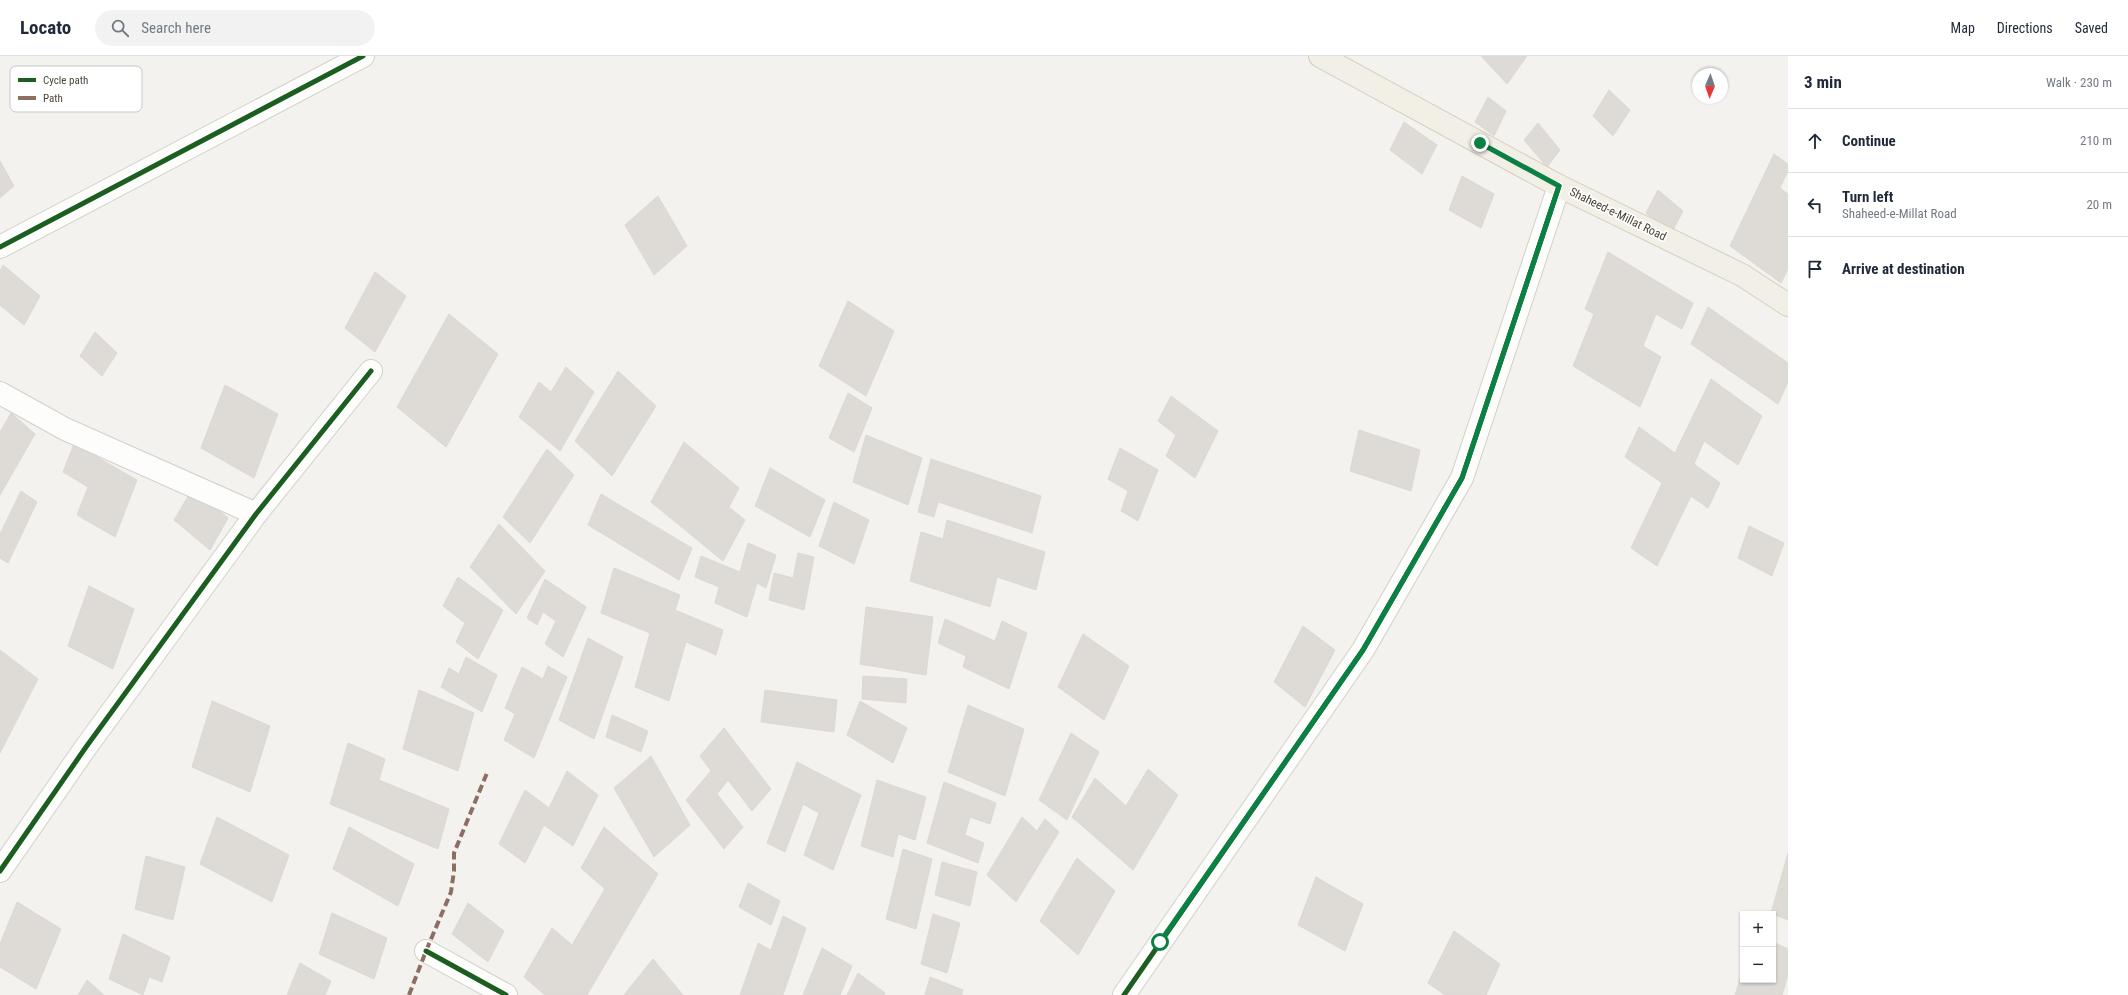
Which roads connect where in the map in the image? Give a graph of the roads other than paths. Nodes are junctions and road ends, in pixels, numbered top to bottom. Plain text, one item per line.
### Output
1 (363, 56) edge
2 (1320, 56) edge
3 (1559, 186) junction
4 (0, 247) edge
5 (1788, 305) edge
6 (371, 371) dead end
7 (0, 393) edge
8 (256, 514) junction
9 (0, 871) edge
10 (426, 951) dead end
11 (506, 995) edge
12 (1124, 995) edge

1 - 4 street
2 - 3 main road, Shaheed-e-Millat Road
3 - 5 main road, Shaheed-e-Millat Road
3 - 12 street
6 - 8 street
7 - 8 street
8 - 9 street
10 - 11 street

